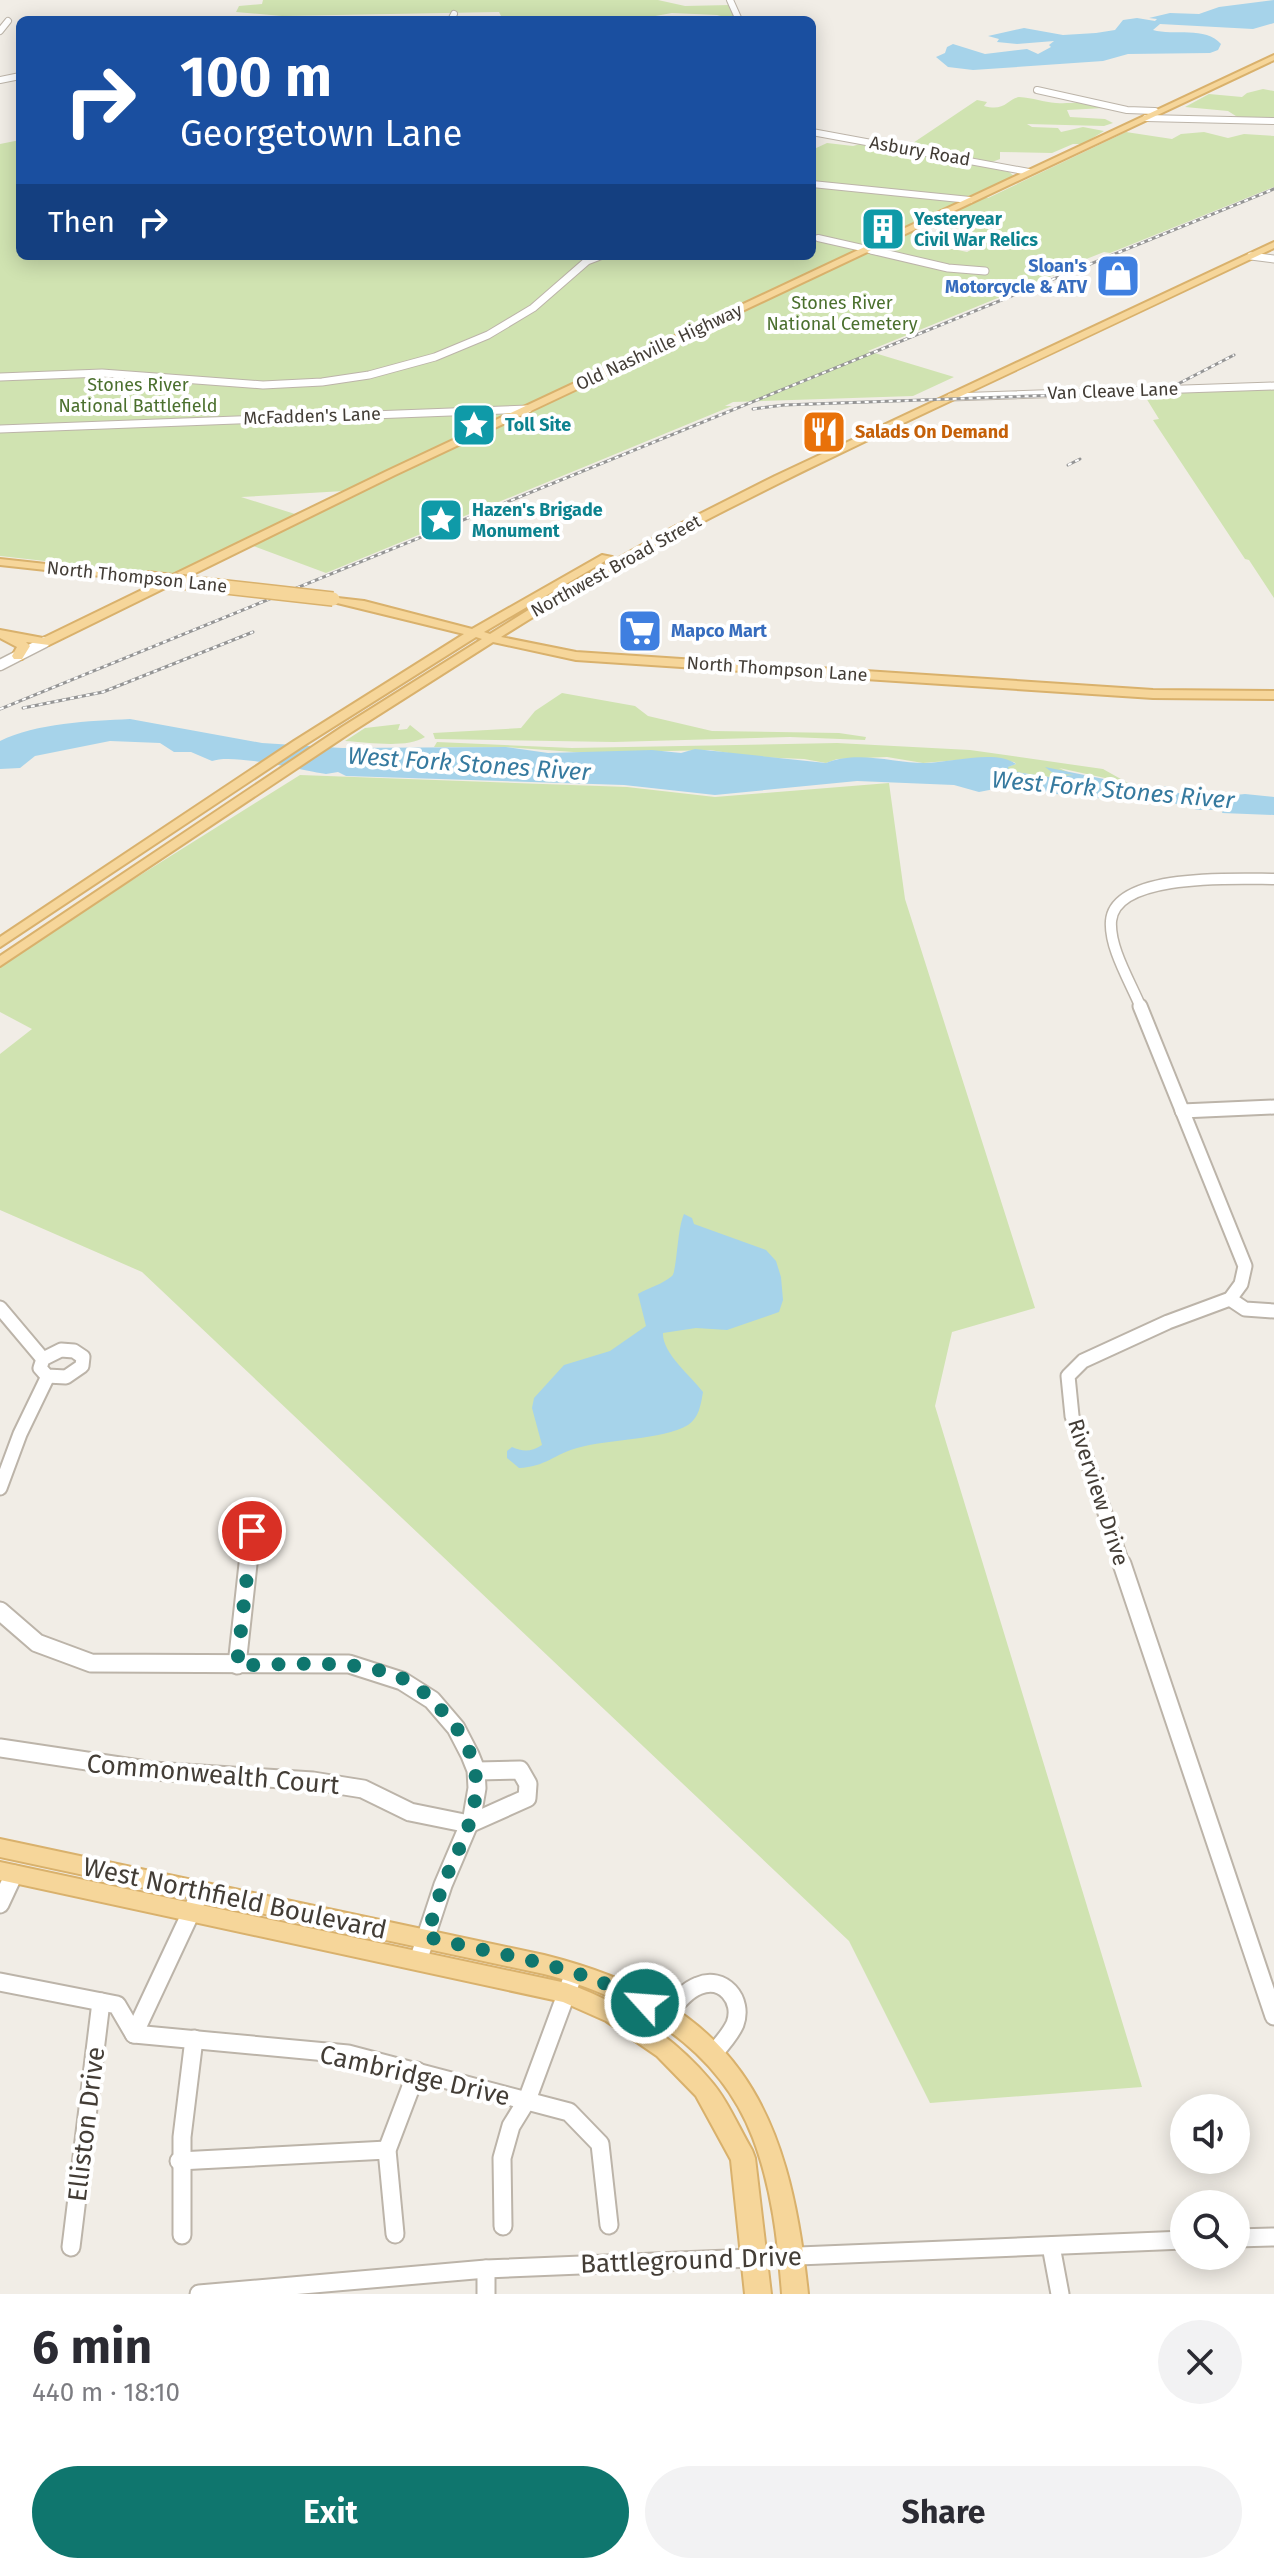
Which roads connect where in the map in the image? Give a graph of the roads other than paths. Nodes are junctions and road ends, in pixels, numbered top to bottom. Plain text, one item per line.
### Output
1 (8, 21) dead end
2 (0, 31) edge
3 (1274, 57) edge
4 (1037, 90) dead end
5 (1158, 112) junction
6 (1146, 118) junction
7 (1274, 121) edge
8 (816, 133) edge
9 (1029, 172) junction
10 (816, 184) edge
11 (970, 200) junction
12 (1274, 236) edge
13 (816, 238) edge
14 (816, 239) edge
15 (838, 243) junction
16 (1274, 245) edge
17 (867, 249) junction
18 (1238, 252) junction
19 (1251, 256) junction
20 (1274, 259) edge
21 (590, 260) edge
22 (985, 271) dead end
23 (1193, 273) junction
24 (1206, 277) junction
25 (1108, 313) junction
26 (1121, 317) junction
27 (1024, 352) junction
28 (1037, 356) junction
29 (0, 377) edge
30 (1274, 386) edge
31 (938, 393) junction
32 (951, 397) junction
33 (528, 409) junction
34 (876, 422) junction
35 (889, 426) junction
36 (0, 429) edge
37 (802, 462) junction
38 (736, 489) junction
39 (749, 493) junction
40 (665, 525) junction
41 (678, 529) junction
42 (620, 549) junction
43 (634, 554) junction
44 (0, 562) edge
45 (475, 634) junction
46 (3, 635) edge
47 (491, 637) junction
48 (45, 642) junction
49 (18, 656) junction
50 (0, 665) edge
51 (1274, 695) edge
52 (1274, 879) edge
53 (32, 921) junction
54 (50, 928) junction
55 (0, 943) edge
56 (0, 962) edge
57 (1274, 1107) edge
58 (1182, 1111) junction
59 (1230, 1299) junction
60 (0, 1308) edge
61 (1274, 1311) edge
62 (43, 1359) junction
63 (48, 1376) junction
64 (0, 1488) edge
65 (232, 1515) dead end
66 (0, 1611) edge
67 (237, 1665) junction
68 (0, 1748) edge
69 (477, 1771) junction
70 (469, 1824) junction
71 (0, 1848) edge
72 (7, 1873) edge
73 (201, 1891) junction
74 (0, 1904) edge
75 (190, 1914) junction
76 (427, 1937) junction
77 (418, 1961) junction
78 (0, 1982) edge
79 (570, 1983) junction
80 (101, 2002) junction
81 (666, 2015) junction
82 (1274, 2016) edge
83 (134, 2034) junction
84 (194, 2039) junction
85 (713, 2054) junction
86 (417, 2071) junction
87 (527, 2100) junction
88 (387, 2150) junction
89 (179, 2161) junction
90 (609, 2225) dead end
91 (503, 2226) dead end
92 (395, 2234) dead end
93 (182, 2235) dead end
94 (1274, 2237) edge
95 (1250, 2238) edge
96 (1170, 2241) edge
97 (1051, 2246) junction
98 (71, 2247) dead end
99 (792, 2255) junction
100 (756, 2257) junction
101 (486, 2269) junction
102 (199, 2294) edge
103 (486, 2294) edge
104 (758, 2294) edge
105 (795, 2294) edge
106 (1060, 2294) edge

1 - 2 street
3 - 5 main road, Old Nashville Highway
4 - 5 street
5 - 6 main road, Old Nashville Highway
6 - 7 street
6 - 9 main road, Old Nashville Highway
8 - 9 street, Asbury Road
9 - 11 main road, Old Nashville Highway
10 - 11 street
11 - 17 main road, Old Nashville Highway
12 - 18 main road, Northwest Broad Street
13 - 15 street
14 - 15 street
15 - 17 street
16 - 19 main road, Northwest Broad Street
17 - 22 street
17 - 33 main road, Old Nashville Highway
18 - 19 main road
18 - 23 main road, Northwest Broad Street
19 - 20 street
19 - 24 main road, Northwest Broad Street
21 - 29 street
23 - 24 main road
23 - 25 main road, Northwest Broad Street
24 - 26 main road, Northwest Broad Street
25 - 26 main road
25 - 27 main road, Northwest Broad Street
26 - 28 main road, Northwest Broad Street
27 - 28 main road
27 - 31 main road, Northwest Broad Street
28 - 32 main road, Northwest Broad Street
30 - 32 street, Van Cleave Lane
31 - 32 main road
31 - 34 main road, Northwest Broad Street
32 - 35 main road, Northwest Broad Street
33 - 36 street, McFadden's Lane
33 - 48 main road, Old Nashville Highway
34 - 35 main road
34 - 37 main road, Northwest Broad Street
35 - 37 main road, Northwest Broad Street
37 - 38 main road, Northwest Broad Street
37 - 39 main road, Northwest Broad Street
38 - 39 main road
38 - 40 main road, Northwest Broad Street
39 - 41 main road, Northwest Broad Street
40 - 41 main road
40 - 42 main road, Northwest Broad Street
41 - 43 main road, Northwest Broad Street
42 - 43 main road
42 - 45 main road, Northwest Broad Street
43 - 47 main road, Northwest Broad Street
44 - 45 main road, North Thompson Lane, bridge
45 - 47 main road, North Thompson Lane
45 - 53 main road, Northwest Broad Street
46 - 48 main road
46 - 49 main road
47 - 51 main road, North Thompson Lane
47 - 54 main road, Northwest Broad Street
48 - 49 street
49 - 50 street
52 - 58 street
53 - 54 main road
53 - 55 main road, Northwest Broad Street
54 - 56 main road, Northwest Broad Street
57 - 58 street
58 - 59 street
59 - 61 street
59 - 82 street, Riverview Drive
60 - 62 street
62 - 63 street
62 - 63 street
63 - 64 street
65 - 67 street
66 - 67 street
67 - 69 street
68 - 70 street, Commonwealth Court
69 - 70 street
69 - 70 street
70 - 76 street
71 - 73 main road, West Northfield Boulevard
72 - 74 street
72 - 75 main road, West Northfield Boulevard
73 - 75 street
73 - 76 main road, West Northfield Boulevard
75 - 77 main road, West Northfield Boulevard
75 - 83 street
76 - 77 street
76 - 79 main road, West Northfield Boulevard
77 - 79 main road, West Northfield Boulevard
78 - 80 street
79 - 81 main road, West Northfield Boulevard
79 - 87 street
79 - 100 main road, West Northfield Boulevard
80 - 83 street
80 - 98 street, Elliston Drive
81 - 85 main road, West Northfield Boulevard
81 - 85 street
83 - 84 street, Cambridge Drive
84 - 86 street, Cambridge Drive
84 - 89 street
85 - 99 main road, West Northfield Boulevard
86 - 87 street, Cambridge Drive
86 - 88 street
87 - 90 street, Cambridge Drive
87 - 91 street
88 - 89 street
88 - 92 street
89 - 93 street
94 - 95 street
96 - 97 street, Battleground Drive
97 - 99 street, Battleground Drive
97 - 106 street
99 - 100 street, Battleground Drive
99 - 105 main road, West Northfield Boulevard
100 - 101 street, Battleground Drive
100 - 104 main road, West Northfield Boulevard
101 - 102 street, Battleground Drive
101 - 103 street

